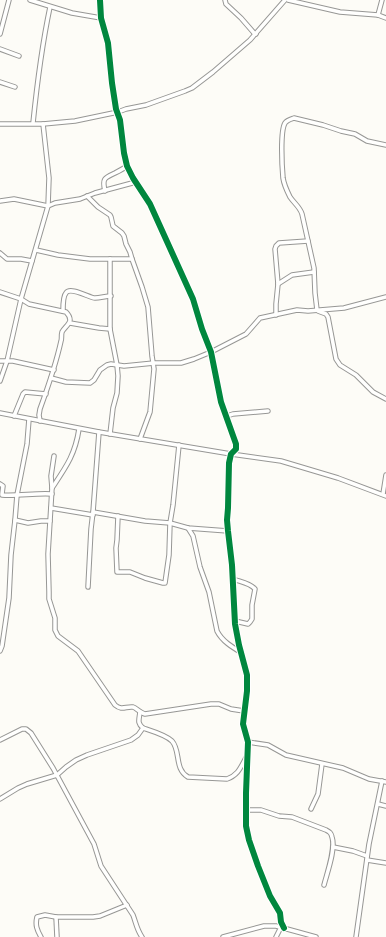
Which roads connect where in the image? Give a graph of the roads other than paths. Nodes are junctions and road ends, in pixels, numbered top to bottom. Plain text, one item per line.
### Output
1 (9, 0) edge
2 (32, 0) edge
3 (100, 0) edge
4 (225, 0) edge
5 (286, 0) edge
6 (382, 0) edge
7 (50, 7) junction
8 (378, 15) junction
9 (102, 18) junction
10 (386, 18) edge
11 (0, 34) edge
12 (256, 34) junction
13 (0, 49) edge
14 (19, 56) dead end
15 (0, 82) edge
16 (15, 87) dead end
17 (118, 112) junction
18 (33, 123) junction
19 (0, 124) edge
20 (43, 124) junction
21 (386, 145) edge
22 (127, 166) junction
23 (136, 182) junction
24 (105, 191) junction
25 (87, 196) junction
26 (0, 201) edge
27 (48, 206) junction
28 (308, 241) junction
29 (36, 250) junction
30 (0, 253) edge
31 (110, 259) junction
32 (132, 259) junction
33 (32, 261) junction
34 (314, 272) junction
35 (278, 284) junction
36 (0, 292) edge
37 (111, 296) junction
38 (386, 297) edge
39 (21, 299) junction
40 (317, 310) junction
41 (62, 311) junction
42 (276, 315) junction
43 (70, 323) junction
44 (110, 329) junction
45 (212, 352) junction
46 (0, 361) edge
47 (7, 361) junction
48 (154, 363) junction
49 (117, 365) junction
50 (54, 370) junction
51 (51, 378) junction
52 (0, 382) edge
53 (46, 394) junction
54 (386, 399) edge
55 (268, 411) dead end
56 (0, 413) edge
57 (14, 416) junction
58 (227, 416) junction
59 (29, 419) junction
60 (40, 421) junction
61 (79, 429) junction
62 (99, 432) junction
63 (110, 434) junction
64 (140, 439) junction
65 (179, 445) junction
66 (231, 454) junction
67 (54, 456) dead end
68 (386, 475) edge
69 (0, 484) edge
70 (52, 488) junction
71 (18, 490) junction
72 (24, 494) junction
73 (52, 494) junction
74 (17, 495) junction
75 (384, 495) edge
76 (51, 508) junction
77 (93, 513) junction
78 (118, 516) junction
79 (15, 520) junction
80 (50, 521) junction
81 (170, 523) junction
82 (188, 528) junction
83 (228, 531) junction
84 (233, 580) junction
85 (88, 588) dead end
86 (235, 621) junction
87 (239, 645) junction
88 (235, 648) junction
89 (0, 651) edge
90 (242, 653) junction
91 (244, 711) junction
92 (140, 712) junction
93 (143, 728) junction
94 (0, 740) edge
95 (248, 742) junction
96 (247, 755) junction
97 (322, 764) junction
98 (57, 775) junction
99 (384, 782) edge
100 (0, 799) edge
101 (378, 804) junction
102 (386, 806) edge
103 (311, 809) dead end
104 (246, 810) junction
105 (333, 847) junction
106 (367, 856) junction
107 (367, 860) junction
108 (386, 863) edge
109 (324, 885) dead end
110 (127, 905) junction
111 (56, 917) junction
112 (281, 922) junction
113 (276, 926) junction
114 (283, 928) junction
115 (41, 937) edge
116 (57, 937) edge
117 (142, 937) edge
118 (223, 937) edge
119 (276, 937) edge
120 (316, 937) edge
121 (356, 937) edge

1 - 11 street
2 - 7 street
3 - 9 street
4 - 12 street
5 - 8 street
5 - 12 street
6 - 8 street
7 - 9 street
7 - 18 street
8 - 10 street
9 - 17 street
12 - 17 street
13 - 14 street
15 - 16 street
17 - 20 street
17 - 22 street
18 - 19 street
18 - 20 street
20 - 27 street
21 - 28 street
22 - 23 street
22 - 24 street
23 - 24 street
23 - 45 street
24 - 25 street
25 - 27 street
25 - 32 street
26 - 27 street
27 - 29 street
28 - 34 street
28 - 35 street
29 - 31 street
29 - 33 street
30 - 33 street
31 - 32 street
31 - 37 street
32 - 48 street
33 - 39 street
34 - 35 street
34 - 40 street
35 - 42 street
36 - 39 street
37 - 41 street
37 - 44 street
38 - 40 street
39 - 41 street
39 - 47 street
40 - 42 street
40 - 54 street
41 - 43 street
42 - 45 street
43 - 44 street
43 - 50 street
44 - 49 street
45 - 48 street
45 - 58 street
46 - 47 street
47 - 50 street
47 - 52 street
48 - 49 street
48 - 64 street
49 - 51 street
49 - 63 street
50 - 51 street
51 - 53 street
53 - 57 street
53 - 60 street
55 - 58 street
56 - 57 street
57 - 59 street
58 - 66 street
59 - 60 street
59 - 71 street
60 - 61 street
61 - 62 street
61 - 70 street
62 - 63 street
62 - 77 street
63 - 64 street
64 - 65 street
65 - 66 street
65 - 81 street
66 - 75 street
66 - 83 street
67 - 70 street
68 - 75 street
69 - 74 street
70 - 73 street
71 - 72 street
71 - 74 street
72 - 73 street
72 - 74 street
73 - 76 street
74 - 79 street
76 - 77 street
76 - 80 street
77 - 78 street
77 - 85 street
78 - 81 street
78 - 81 street
79 - 80 street
79 - 89 street
80 - 92 street
81 - 82 street
82 - 83 street
82 - 88 street
83 - 84 street
84 - 86 street
84 - 86 street
86 - 87 street
87 - 88 street
87 - 90 street
88 - 90 street
90 - 91 street
91 - 92 street
91 - 95 street
92 - 93 street
93 - 96 street
93 - 98 street
94 - 98 street
95 - 96 street
95 - 97 street
96 - 104 street
97 - 99 street
97 - 103 street
98 - 100 street
98 - 110 street
99 - 101 street
101 - 102 street
101 - 106 street
104 - 105 street
104 - 112 street
105 - 106 street
105 - 109 street
106 - 107 street
107 - 108 street
107 - 121 street
110 - 111 street
110 - 117 street
111 - 115 street
111 - 116 street
112 - 113 street
112 - 114 street
113 - 114 street
113 - 118 street
114 - 119 street
114 - 120 street

